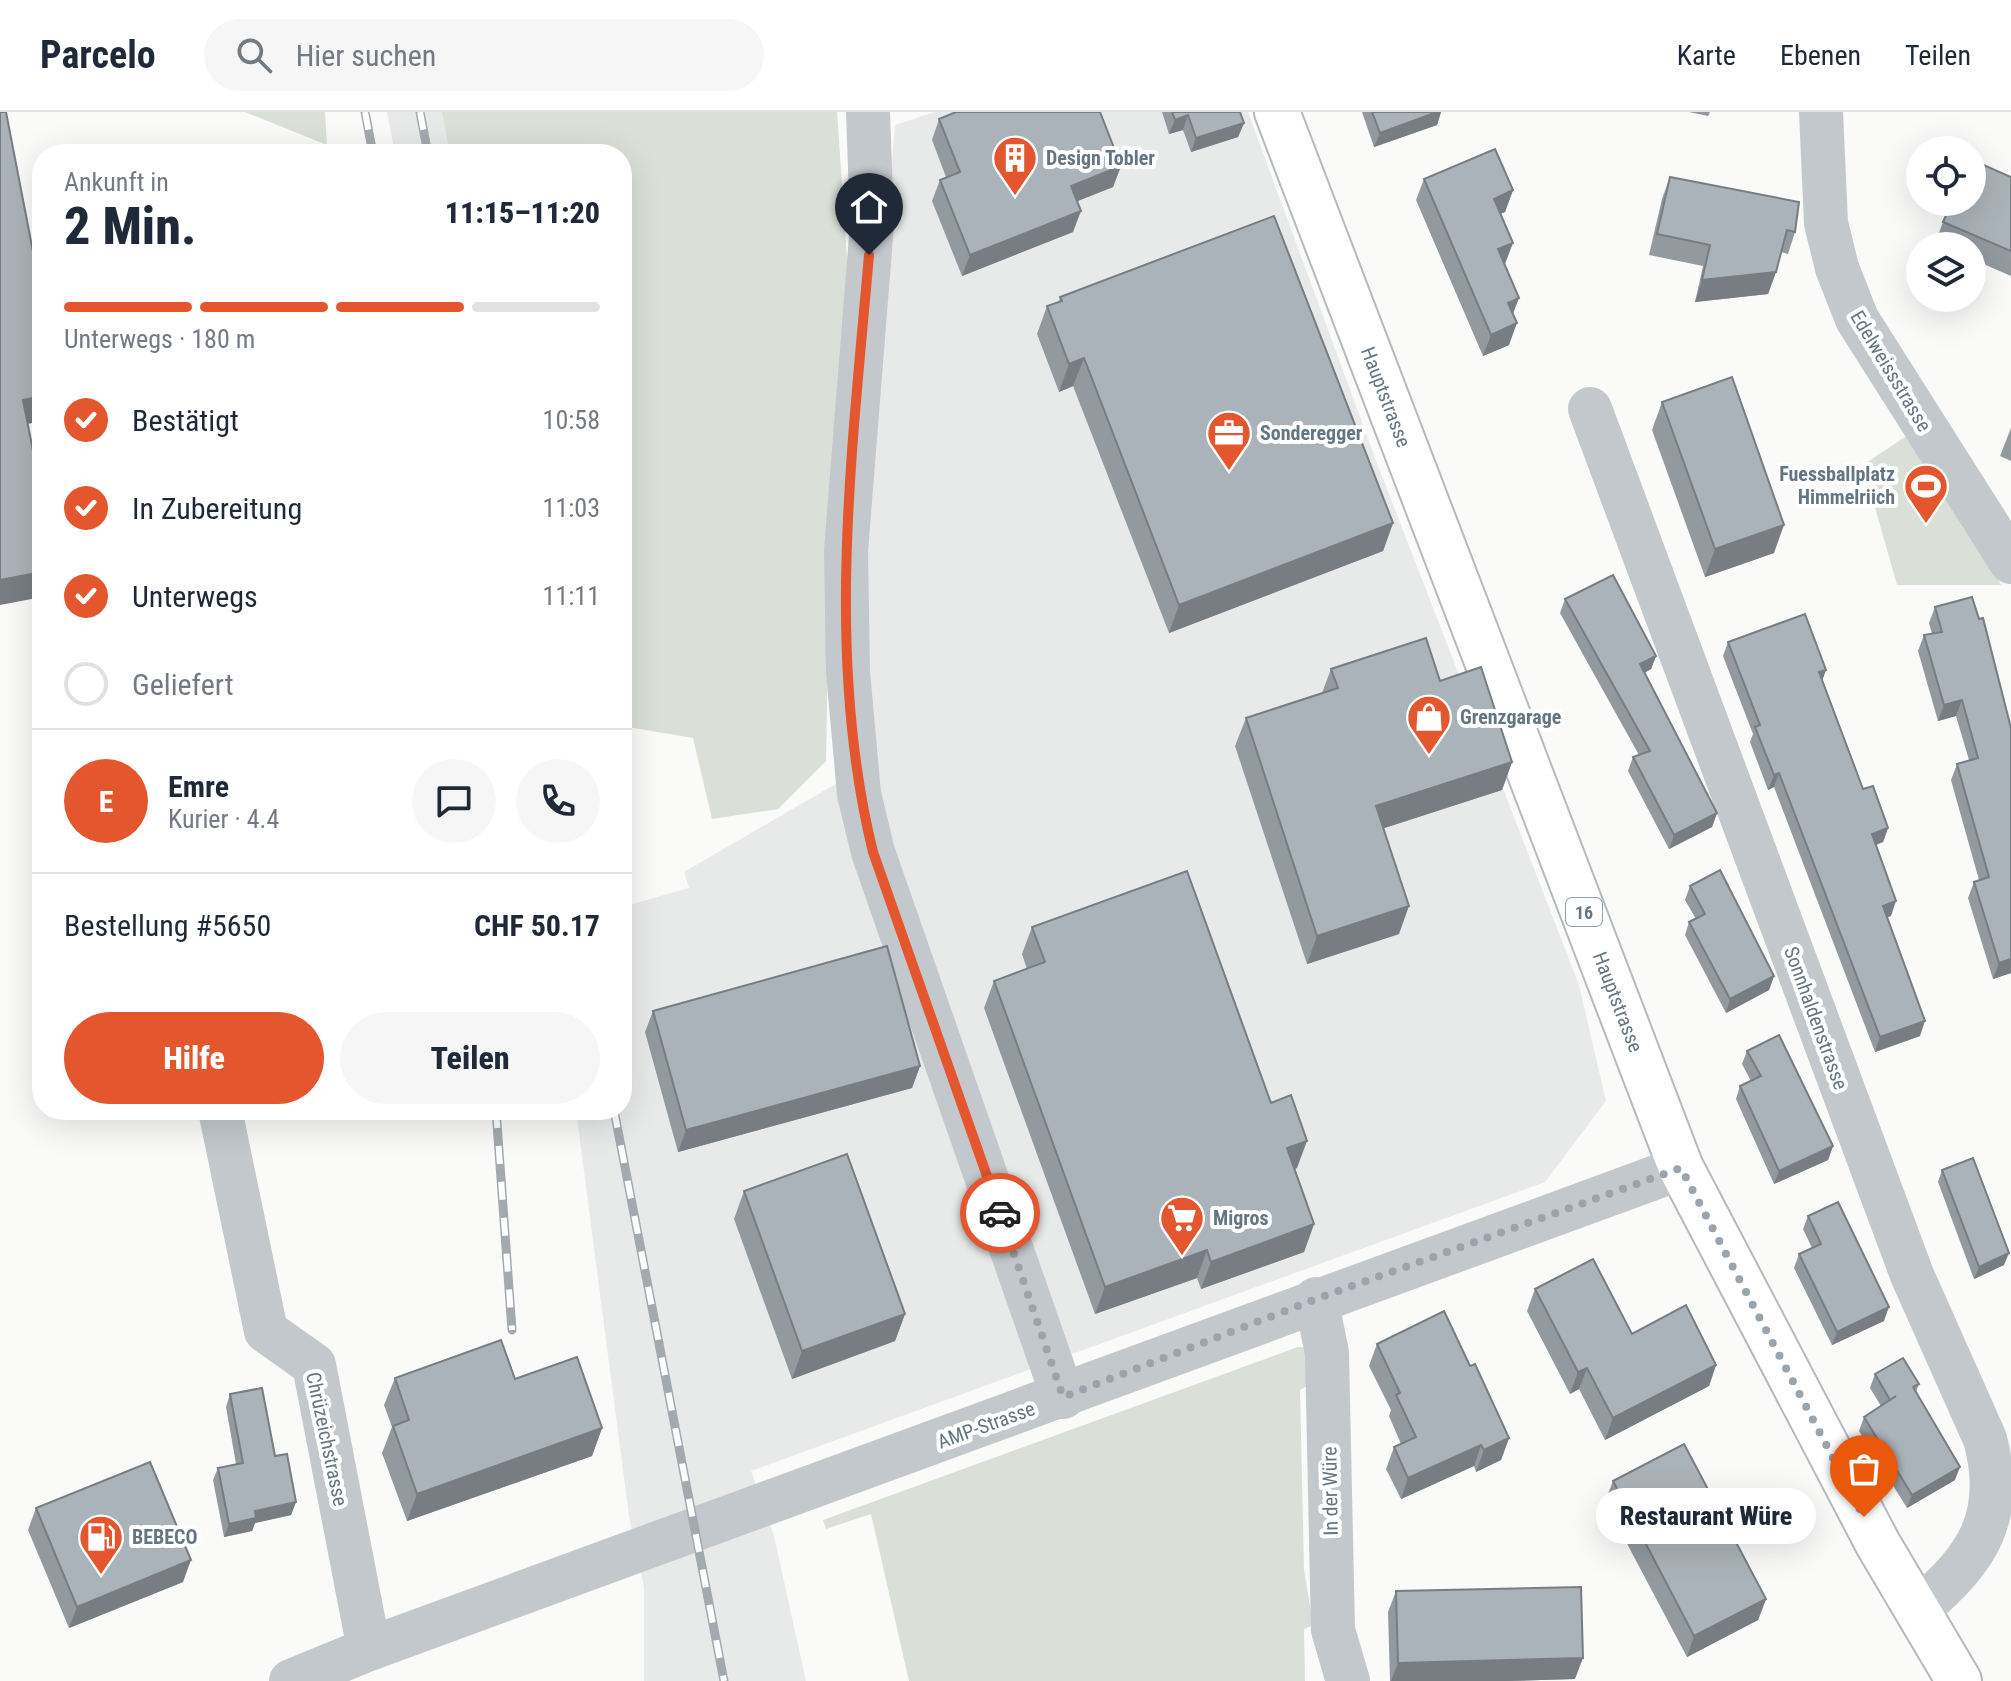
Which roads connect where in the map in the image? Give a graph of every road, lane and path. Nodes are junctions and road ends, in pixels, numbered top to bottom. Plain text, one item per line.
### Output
1 (868, 112) edge
2 (1277, 112) edge
3 (1821, 112) edge
4 (1590, 409) dead end
5 (2011, 562) edge
6 (222, 1120) edge
7 (1681, 1168) junction
8 (1316, 1299) junction
9 (1063, 1397) junction
10 (1919, 1608) junction
11 (369, 1649) junction
12 (291, 1681) edge
13 (1348, 1681) edge
14 (1959, 1681) edge

1 - 9 street
2 - 7 main road, Hauptstrasse / 16
3 - 5 street, Edelweissstrasse
4 - 10 street, Sonnhaldenstrasse
6 - 11 street, Chrüzeichstrasse
7 - 8 street, AMP-Strasse
7 - 10 main road, Hauptstrasse / 16
8 - 9 street, AMP-Strasse
8 - 13 street, In der Würe
9 - 11 street, AMP-Strasse
10 - 14 main road, Hauptstrasse / 16
11 - 12 street, AMP-Strasse

